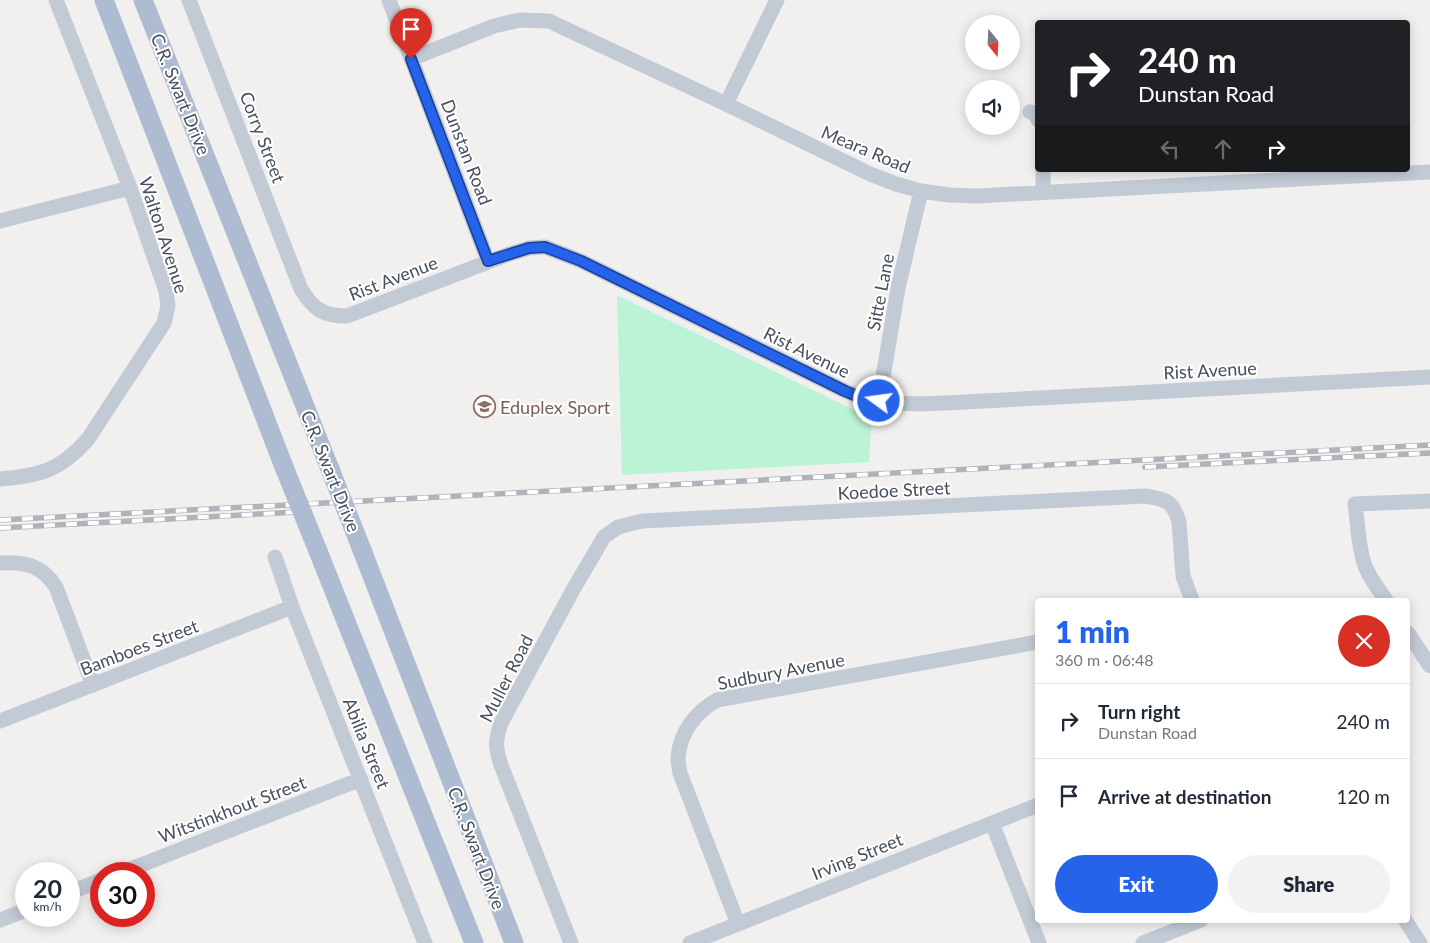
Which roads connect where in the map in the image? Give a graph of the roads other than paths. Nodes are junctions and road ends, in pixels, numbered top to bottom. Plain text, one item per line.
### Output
1 (56, 0) edge
2 (104, 0) edge
3 (143, 0) edge
4 (189, 0) edge
5 (389, 0) edge
6 (777, 0) edge
7 (411, 59) junction
8 (726, 104) junction
9 (1043, 172) edge
10 (1430, 172) edge
11 (130, 188) junction
12 (921, 191) junction
13 (1044, 192) junction
14 (0, 221) edge
15 (488, 261) junction
16 (301, 289) joint
17 (1430, 377) edge
18 (879, 401) junction
19 (0, 479) edge
20 (1430, 501) edge
21 (618, 527) joint
22 (275, 556) dead end
23 (0, 563) edge
24 (1191, 598) edge
25 (1385, 598) edge
26 (292, 607) junction
27 (1410, 635) edge
28 (1035, 643) edge
29 (1430, 666) edge
30 (93, 685) junction
31 (0, 721) edge
32 (361, 779) junction
33 (1035, 805) edge
34 (992, 823) junction
35 (149, 862) edge
36 (15, 914) edge
37 (0, 920) edge
38 (1193, 923) edge
39 (1407, 923) edge
40 (738, 924) junction
41 (421, 942) edge
42 (474, 943) edge
43 (514, 943) edge
44 (571, 943) edge
45 (690, 943) edge
46 (1039, 943) edge
47 (1143, 943) edge
48 (1420, 943) edge

1 - 11 street, Walton Avenue
2 - 42 main road, C.R. Swart Drive, bridge
3 - 43 main road, C.R. Swart Drive, bridge
4 - 16 street, Corry Street
5 - 7 street, Dunstan Road
6 - 8 street
7 - 8 street, Meara Road
7 - 15 street, Dunstan Road
8 - 12 street, Meara Road
9 - 13 street
10 - 13 street, Meara Road
11 - 14 street
11 - 19 street, Walton Avenue
12 - 13 street, Meara Road
12 - 18 street, Sitte Lane
15 - 16 street, Rist Avenue
15 - 18 street, Rist Avenue
17 - 18 street, Rist Avenue
20 - 25 street
21 - 24 street, Koedoe Street
21 - 44 street, Muller Road
22 - 26 street, Abilia Street
23 - 30 street
26 - 30 street, Bamboes Street
26 - 32 street, Abilia Street
27 - 29 street
28 - 40 street, Sudbury Avenue
30 - 31 street, Bamboes Street
32 - 35 street, Witstinkhout Street
32 - 41 street, Abilia Street
33 - 34 street, Irving Street
34 - 40 street, Irving Street
34 - 46 street
36 - 37 street
38 - 47 street
39 - 48 street
40 - 45 street, Irving Street

